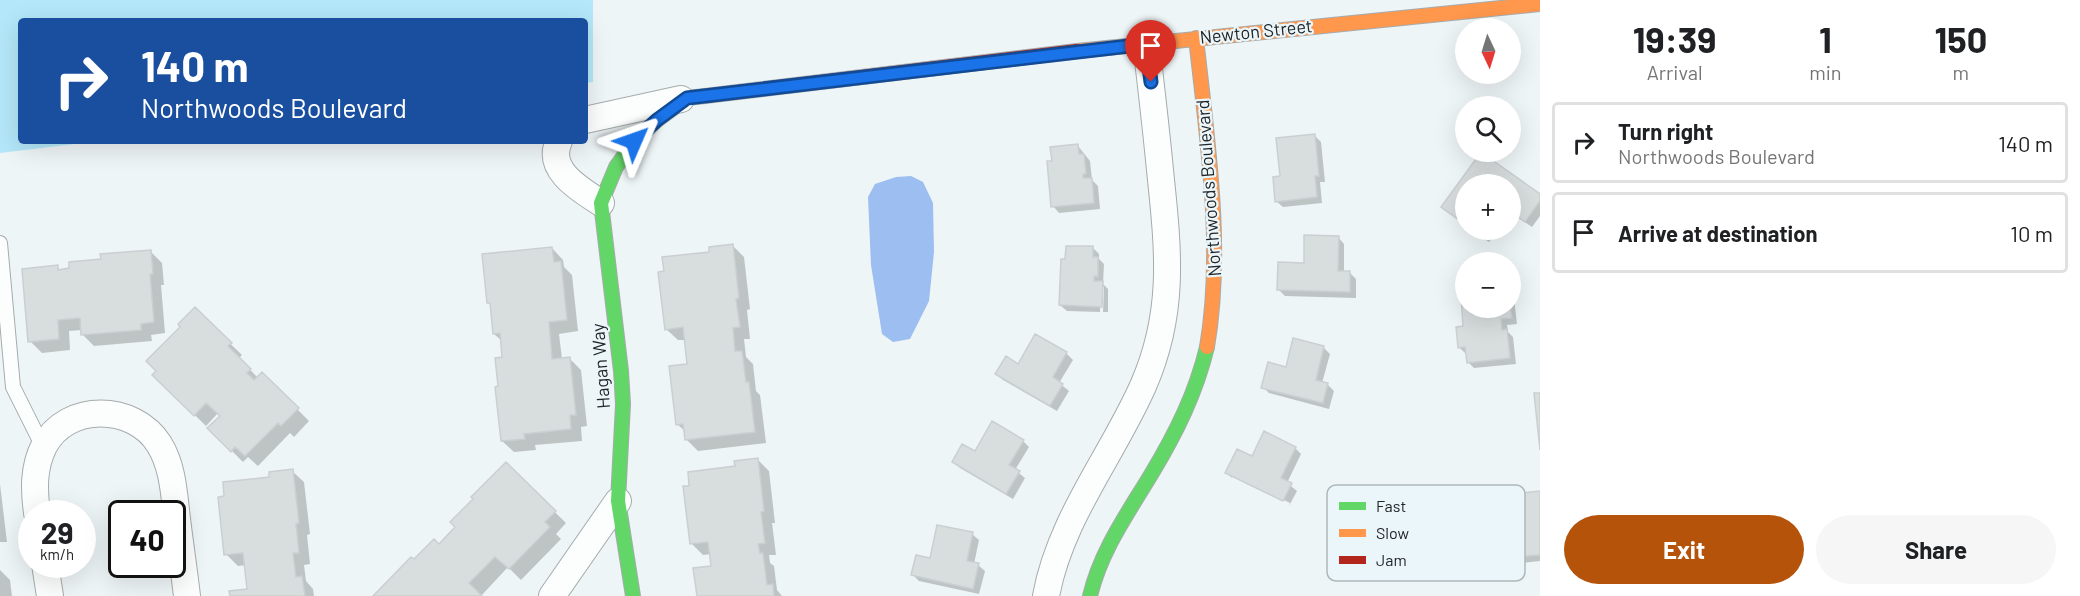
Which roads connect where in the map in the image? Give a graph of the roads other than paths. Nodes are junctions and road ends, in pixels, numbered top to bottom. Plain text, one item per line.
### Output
1 (1540, 4) edge
2 (1196, 38) junction
3 (1146, 44) junction
4 (687, 98) junction
5 (588, 119) edge
6 (634, 141) joint
7 (558, 144) edge
8 (601, 203) junction
9 (0, 243) edge
10 (44, 447) junction
11 (36, 500) edge
12 (618, 501) junction
13 (47, 578) edge
14 (50, 596) edge
15 (187, 596) edge
16 (552, 596) edge
17 (633, 596) edge
18 (1046, 596) edge
19 (1090, 596) edge

1 - 2 street, Newton Street
2 - 3 street, Newton Street
2 - 19 street, Northwoods Boulevard
3 - 4 street, Newton Street
3 - 18 street
4 - 5 street, Newton Street
4 - 6 street, Newton Street
6 - 8 street, Hagan Way
7 - 8 street
8 - 12 street, Hagan Way
9 - 10 lane
10 - 11 street
10 - 15 street
12 - 16 street
12 - 17 street, Hagan Way
13 - 14 street

